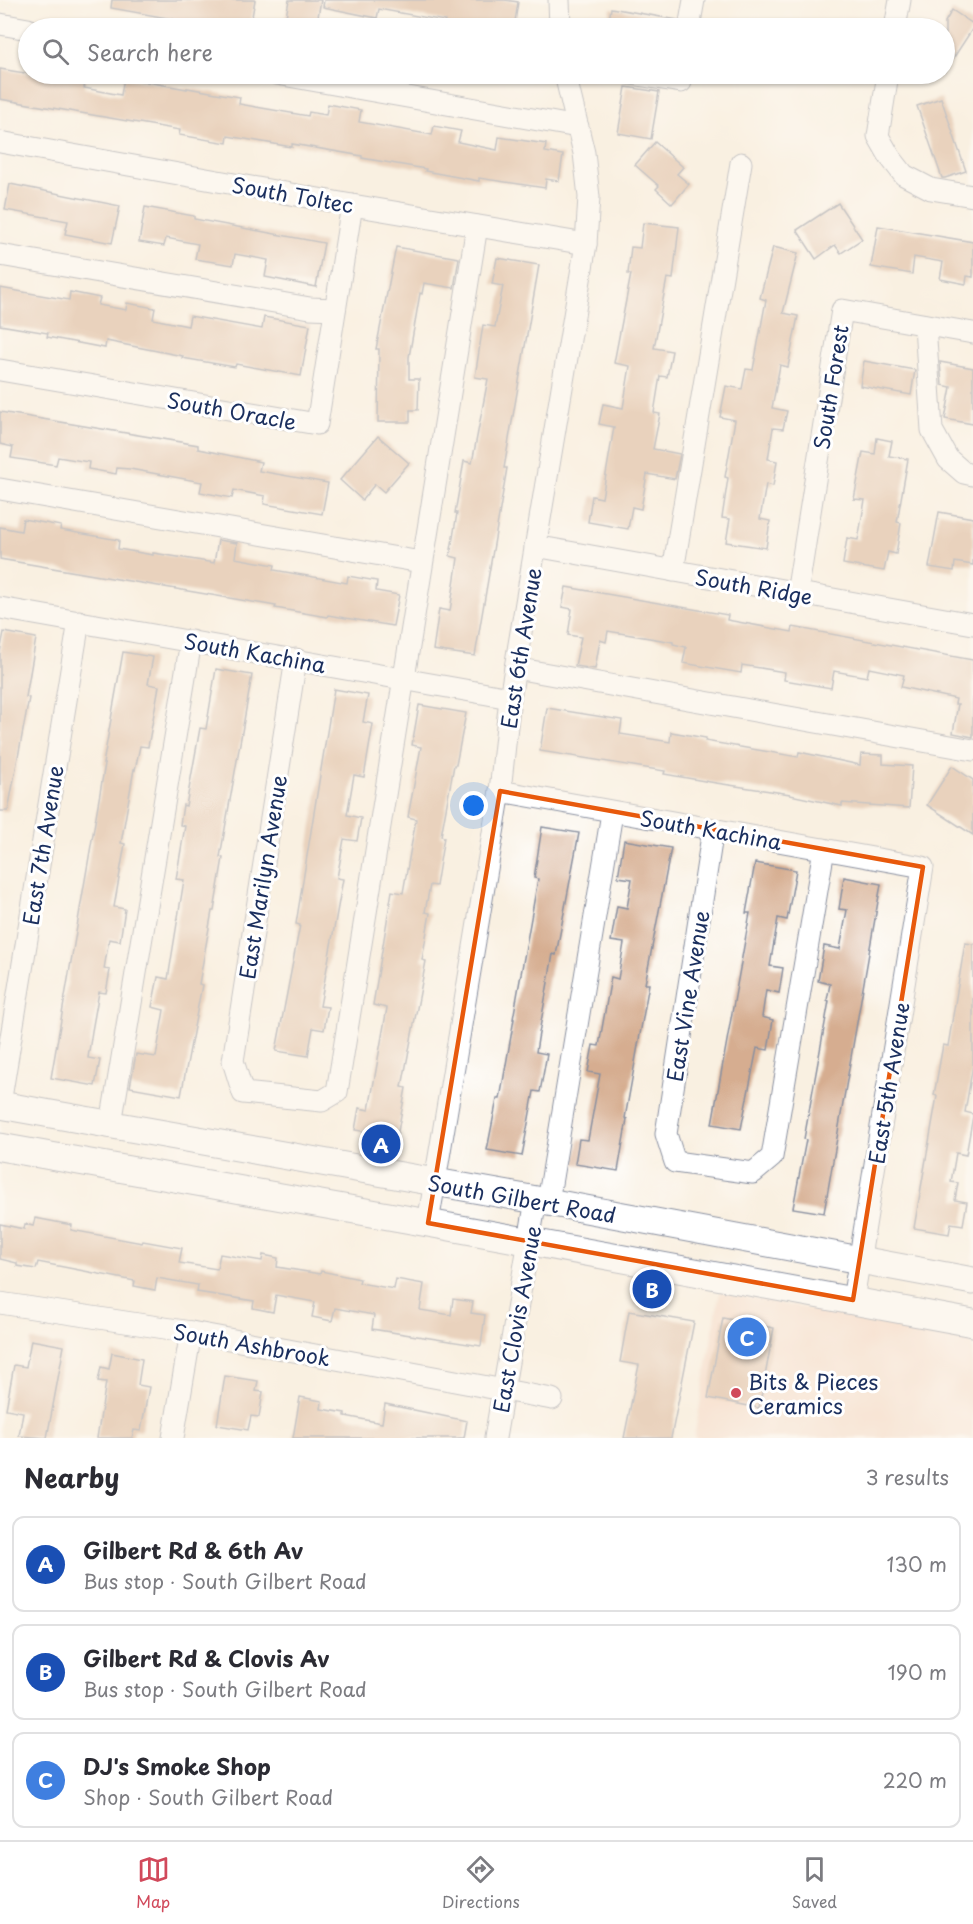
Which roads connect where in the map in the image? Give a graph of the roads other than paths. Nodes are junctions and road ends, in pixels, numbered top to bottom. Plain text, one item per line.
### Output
1 (559, 0) edge
2 (694, 0) edge
3 (900, 0) edge
4 (560, 18) edge
5 (691, 18) edge
6 (897, 18) edge
7 (0, 24) edge
8 (18, 27) edge
9 (334, 84) edge
10 (567, 84) edge
11 (886, 84) edge
12 (578, 127) junction
13 (0, 142) edge
14 (741, 163) dead end
15 (973, 196) edge
16 (352, 205) junction
17 (477, 226) junction
18 (586, 244) junction
19 (0, 255) edge
20 (335, 309) junction
21 (925, 325) junction
22 (973, 333) edge
23 (0, 370) edge
24 (973, 475) edge
25 (0, 489) edge
26 (535, 546) junction
27 (421, 562) junction
28 (673, 572) junction
29 (797, 594) junction
30 (0, 608) edge
31 (79, 621) junction
32 (973, 624) edge
33 (191, 641) junction
34 (296, 659) junction
35 (515, 668) junction
36 (404, 679) junction
37 (510, 698) junction
38 (973, 750) edge
39 (500, 791) junction
40 (612, 813) junction
41 (712, 829) junction
42 (824, 849) junction
43 (923, 867) joint
44 (0, 1104) edge
45 (111, 1125) junction
46 (0, 1147) edge
47 (435, 1182) junction
48 (542, 1201) junction
49 (428, 1222) junction
50 (529, 1241) junction
51 (859, 1260) junction
52 (973, 1281) edge
53 (853, 1300) junction
54 (0, 1303) edge
55 (973, 1308) edge
56 (926, 1314) junction
57 (973, 1323) edge
58 (191, 1332) junction
59 (504, 1390) junction
60 (552, 1399) dead end
61 (173, 1438) edge
62 (495, 1438) edge

1 - 4 street
2 - 5 street
3 - 6 street
7 - 8 street
9 - 12 street
10 - 12 street, East 6th Avenue
11 - 15 street
12 - 18 street, East 6th Avenue
13 - 16 street, South Toltec
14 - 28 street
16 - 17 street, South Toltec
16 - 20 street, South Oracle
17 - 18 street, South Toltec
17 - 27 street
18 - 26 street, East 6th Avenue
19 - 20 street
20 - 23 street, South Oracle
21 - 22 street, South Forest
21 - 24 street
21 - 29 street, South Forest
25 - 27 street
26 - 28 street, South Ridge
26 - 35 street, East 6th Avenue
27 - 36 street
28 - 29 street, South Ridge
29 - 32 street, South Ridge
30 - 31 street, South Kachina
31 - 33 street, South Kachina
31 - 44 street, East 7th Avenue
33 - 34 street, South Kachina
33 - 45 street
34 - 36 street, South Kachina
34 - 36 street, East Marilyn Avenue
35 - 37 street, East 6th Avenue
35 - 38 street
36 - 37 street, South Kachina
37 - 39 street, East 6th Avenue
39 - 40 street, South Kachina
39 - 47 street, East 6th Avenue
40 - 41 street, South Kachina
40 - 48 street, East Clovis Avenue
41 - 42 street, South Kachina
41 - 42 street, East Vine Avenue
42 - 43 street, South Kachina
43 - 51 street, East 5th Avenue
44 - 45 main road, South Gilbert Road
45 - 47 main road, South Gilbert Road
46 - 49 main road, South Gilbert Road
47 - 48 main road, South Gilbert Road
47 - 49 street, East 6th Avenue
48 - 50 street, East Clovis Avenue
48 - 51 main road, South Gilbert Road
49 - 50 main road, South Gilbert Road
50 - 53 main road, South Gilbert Road
50 - 59 street, East Clovis Avenue
51 - 52 main road, South Gilbert Road
51 - 53 street, East 5th Avenue
53 - 56 main road, South Gilbert Road
54 - 58 street, South Ashbrook
55 - 56 main road
56 - 57 main road, South Gilbert Road
58 - 59 street, South Ashbrook
58 - 61 street
59 - 60 street, South Ashbrook
59 - 62 street, East Clovis Avenue

